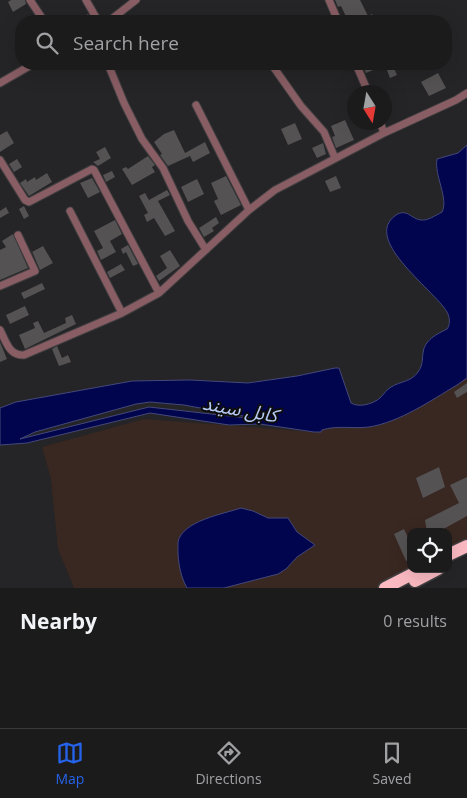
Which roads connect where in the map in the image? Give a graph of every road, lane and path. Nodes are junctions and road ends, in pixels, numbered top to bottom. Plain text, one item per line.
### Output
1 (30, 0) edge
2 (86, 0) edge
3 (136, 0) edge
4 (329, 0) edge
5 (40, 15) edge
6 (95, 15) edge
7 (117, 15) edge
8 (335, 15) edge
9 (22, 70) edge
10 (110, 70) edge
11 (276, 70) edge
12 (359, 70) edge
13 (0, 83) edge
14 (365, 85) edge
15 (467, 93) edge
16 (196, 105) dead end
17 (383, 130) edge
18 (384, 133) junction
19 (335, 158) junction
20 (0, 160) edge
21 (249, 210) junction
22 (70, 212) dead end
23 (18, 235) dead end
24 (206, 250) junction
25 (0, 286) edge
26 (159, 293) junction
27 (122, 313) junction
28 (0, 330) edge
29 (467, 546) edge
30 (452, 553) edge
31 (467, 554) edge
32 (452, 562) edge
33 (414, 573) edge
34 (430, 573) edge
35 (385, 588) edge
36 (402, 588) edge

1 - 5 street
2 - 6 street
3 - 7 street
4 - 8 street
9 - 13 street
10 - 24 street
11 - 19 street
12 - 14 street
15 - 18 street
16 - 21 street
17 - 18 street
18 - 19 street
19 - 21 street
20 - 26 street
21 - 24 street
22 - 27 street
23 - 25 street
24 - 26 street
26 - 27 street
27 - 28 street
29 - 30 highway
31 - 32 highway
33 - 35 highway
34 - 36 highway

